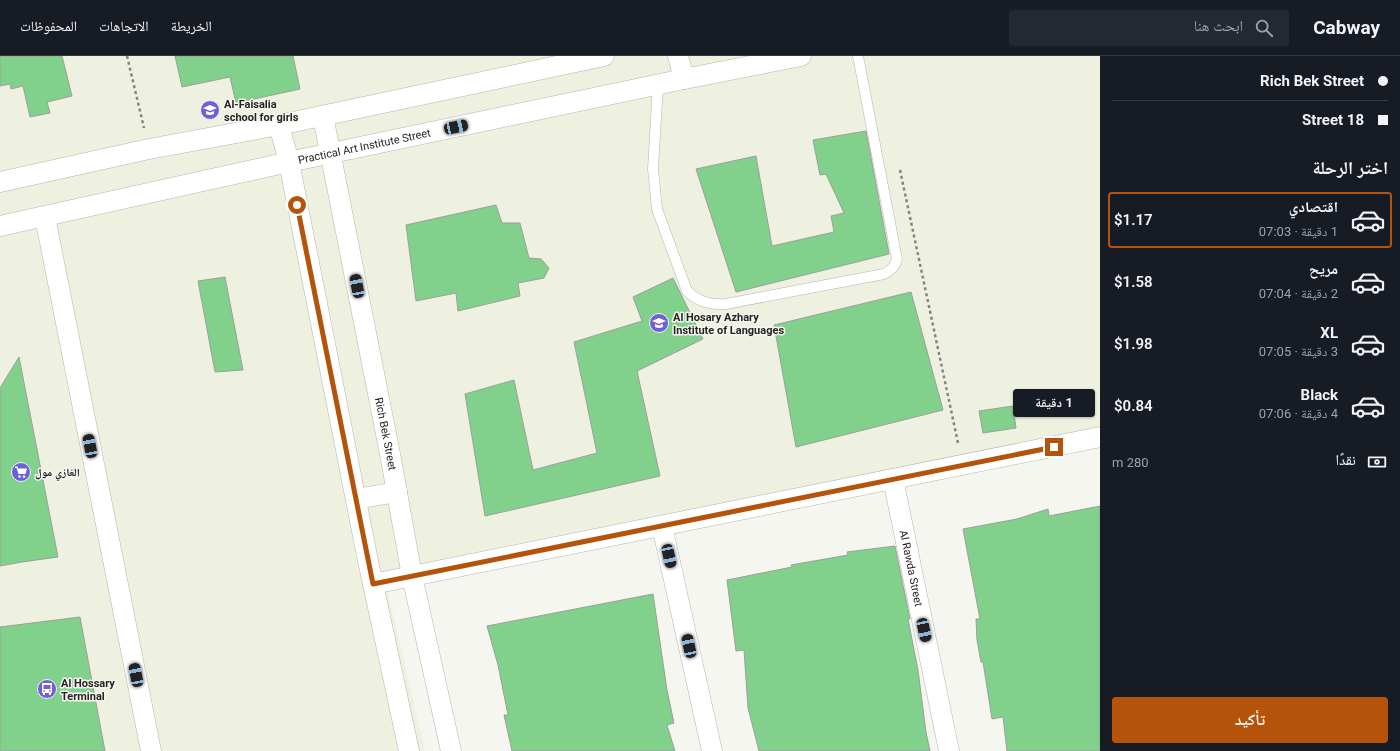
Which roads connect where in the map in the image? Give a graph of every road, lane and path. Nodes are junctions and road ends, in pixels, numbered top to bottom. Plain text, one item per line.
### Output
1 (127, 56) edge
2 (604, 56) edge
3 (678, 56) edge
4 (801, 56) edge
5 (858, 56) edge
6 (684, 78) junction
7 (658, 84) junction
8 (323, 116) junction
9 (279, 125) junction
10 (149, 149) junction
11 (331, 154) junction
12 (289, 162) junction
13 (899, 164) dead end
14 (0, 182) edge
15 (45, 217) junction
16 (0, 226) edge
17 (1100, 438) edge
18 (963, 465) junction
19 (893, 479) junction
20 (397, 492) junction
21 (356, 499) junction
22 (662, 526) junction
23 (412, 576) junction
24 (373, 584) junction
25 (151, 751) edge
26 (409, 751) edge
27 (451, 751) edge
28 (712, 751) edge
29 (949, 751) edge

1 - 10 path
2 - 8 street
3 - 6 street
4 - 6 street, Practical Art Institute Street
5 - 7 lane
6 - 7 street, Practical Art Institute Street
7 - 11 street, Practical Art Institute Street
8 - 9 street
8 - 11 street, Rich Bek Street
9 - 10 street
9 - 12 street
10 - 14 street
11 - 12 street, Practical Art Institute Street
11 - 20 street, Rich Bek Street
12 - 15 street, Practical Art Institute Street
12 - 21 street
13 - 18 path
15 - 16 street, Practical Art Institute Street
15 - 25 street
17 - 18 street
18 - 19 street
19 - 22 street
19 - 29 street, Al Rawda Street
20 - 21 street
20 - 23 street, Rich Bek Street
21 - 24 street
22 - 23 street
22 - 28 street
23 - 24 street
23 - 27 street, Rich Bek Street
24 - 26 street

